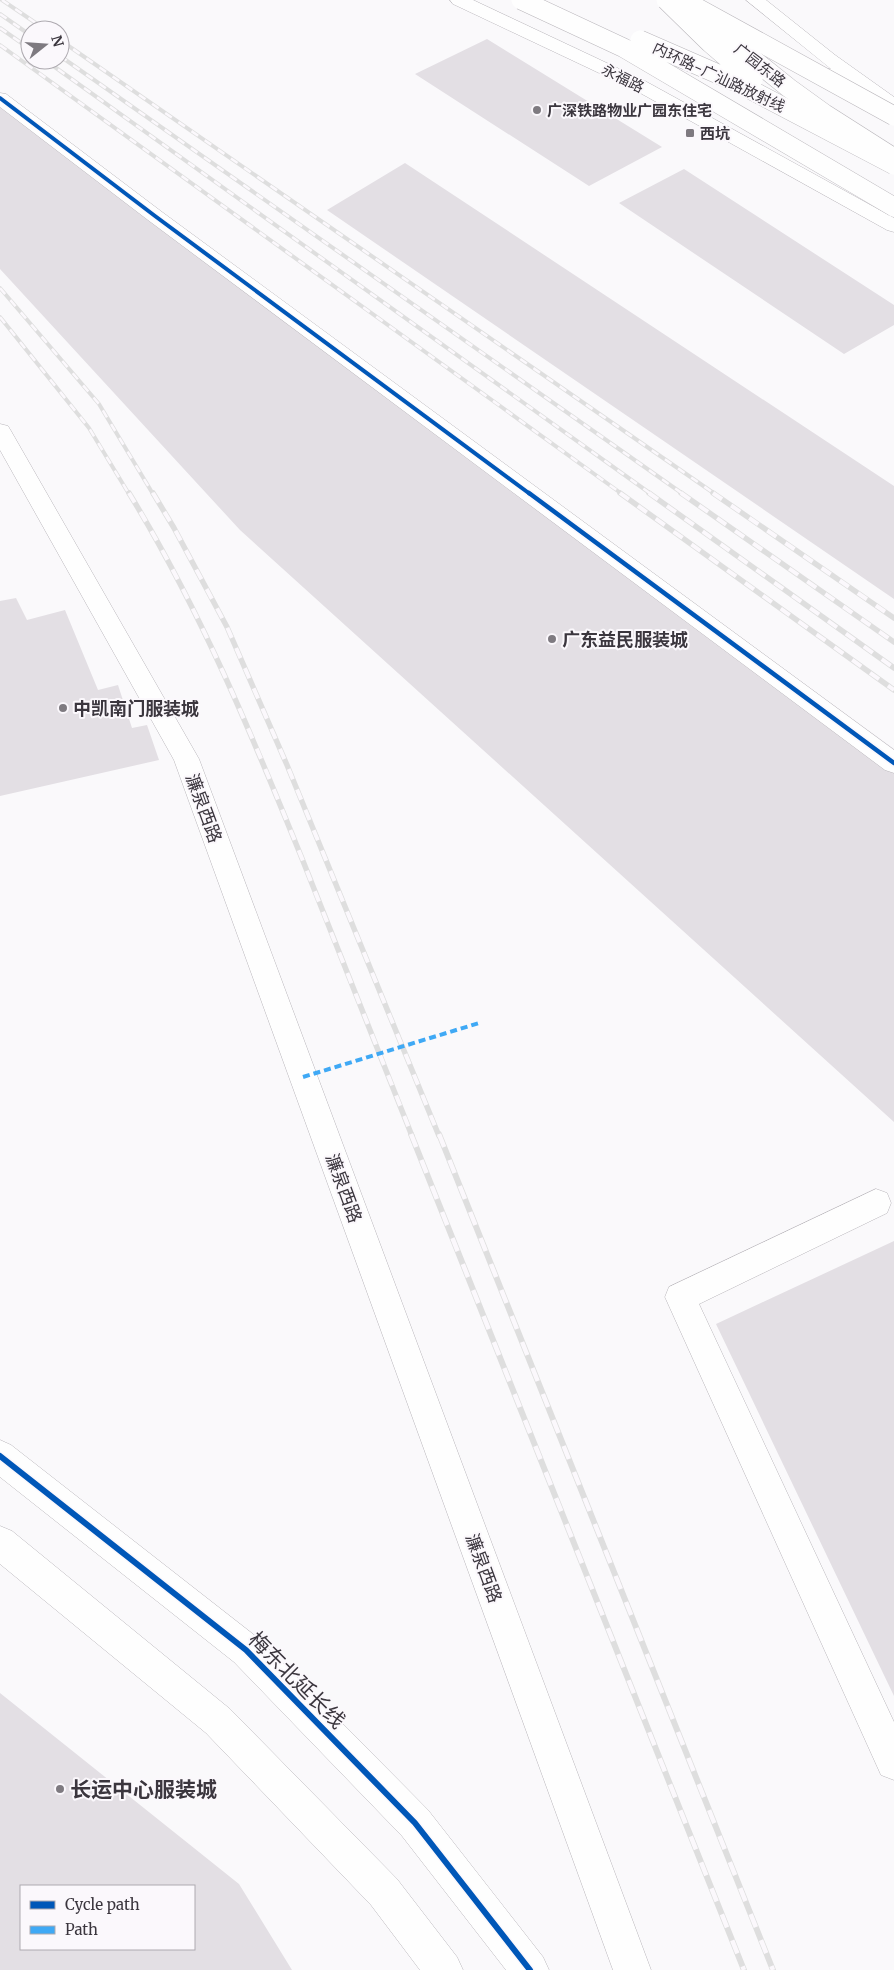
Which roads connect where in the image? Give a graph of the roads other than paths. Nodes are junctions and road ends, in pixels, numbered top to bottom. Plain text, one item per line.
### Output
1 (459, 0) edge
2 (521, 0) edge
3 (539, 0) edge
4 (657, 0) edge
5 (666, 0) edge
6 (681, 0) edge
7 (755, 0) edge
8 (730, 6) dead end
9 (874, 92) junction
10 (0, 98) edge
11 (894, 105) edge
12 (894, 116) edge
13 (894, 135) edge
14 (894, 158) edge
15 (893, 174) edge
16 (894, 207) edge
17 (894, 226) edge
18 (0, 431) edge
19 (894, 763) edge
20 (876, 1203) dead end
21 (0, 1456) edge
22 (0, 1543) edge
23 (894, 1762) edge
24 (444, 1970) edge
25 (530, 1970) edge
26 (632, 1970) edge

1 - 17 main road, 永福路
2 - 16 main road, bridge
3 - 15 main road, 内环路-广汕路放射线, bridge
4 - 9 main road
5 - 15 main road, bridge
6 - 12 main road, bridge
6 - 14 main road, 广园东路, bridge
7 - 9 main road
8 - 13 main road, bridge
9 - 11 main road
10 - 19 main road
18 - 26 main road, 濂泉西路
20 - 23 main road
21 - 25 main road, 梅东北延长线
22 - 24 main road

